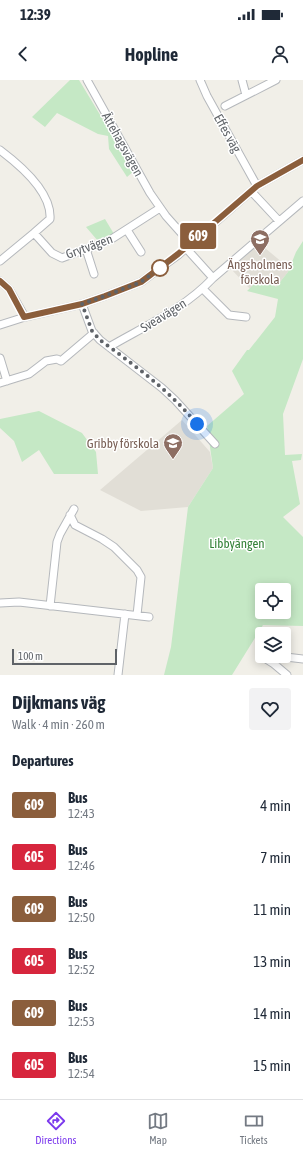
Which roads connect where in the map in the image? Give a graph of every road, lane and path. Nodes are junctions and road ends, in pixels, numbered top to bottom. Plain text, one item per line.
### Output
1 (87, 80) edge
2 (200, 80) edge
3 (242, 80) edge
4 (276, 80) edge
5 (246, 95) junction
6 (225, 106) dead end
7 (0, 150) edge
8 (303, 160) edge
9 (254, 188) junction
10 (303, 202) edge
11 (160, 208) junction
12 (279, 221) junction
13 (127, 230) junction
14 (34, 233) junction
15 (188, 245) junction
16 (86, 249) junction
17 (141, 252) dead end
18 (0, 261) edge
19 (94, 274) dead end
20 (213, 278) junction
21 (0, 280) edge
22 (203, 289) junction
23 (82, 304) junction
24 (24, 317) junction
25 (246, 317) dead end
26 (0, 325) edge
27 (94, 333) junction
28 (109, 347) junction
29 (0, 358) edge
30 (4, 382) edge
31 (215, 444) dead end
32 (0, 603) edge
33 (50, 606) junction
34 (125, 614) junction
35 (137, 615) junction
36 (149, 617) dead end
37 (303, 659) edge
38 (274, 664) joint
39 (118, 675) edge
40 (287, 675) edge

1 - 11 street, Ättehagsvägen
2 - 9 street, Effes väg
3 - 5 street
4 - 5 street
5 - 6 street
7 - 14 street
8 - 9 street
9 - 12 street
9 - 15 street
10 - 12 street, Sveavägen
11 - 13 street
11 - 15 street, Ättehagsvägen
12 - 20 street, Sveavägen
13 - 16 street, Grytvägen
13 - 17 street
14 - 16 street, Grytvägen
14 - 18 street
15 - 20 street
15 - 23 street
16 - 19 street
20 - 22 street, Sveavägen
21 - 24 street
22 - 25 street
22 - 28 street, Sveavägen
23 - 24 street
23 - 27 street
24 - 26 street
27 - 28 street
27 - 30 street
28 - 31 street
29 - 30 street
32 - 33 street
33 - 34 street
33 - 35 street
34 - 35 street
34 - 39 street
35 - 36 street
37 - 38 street
38 - 40 street

